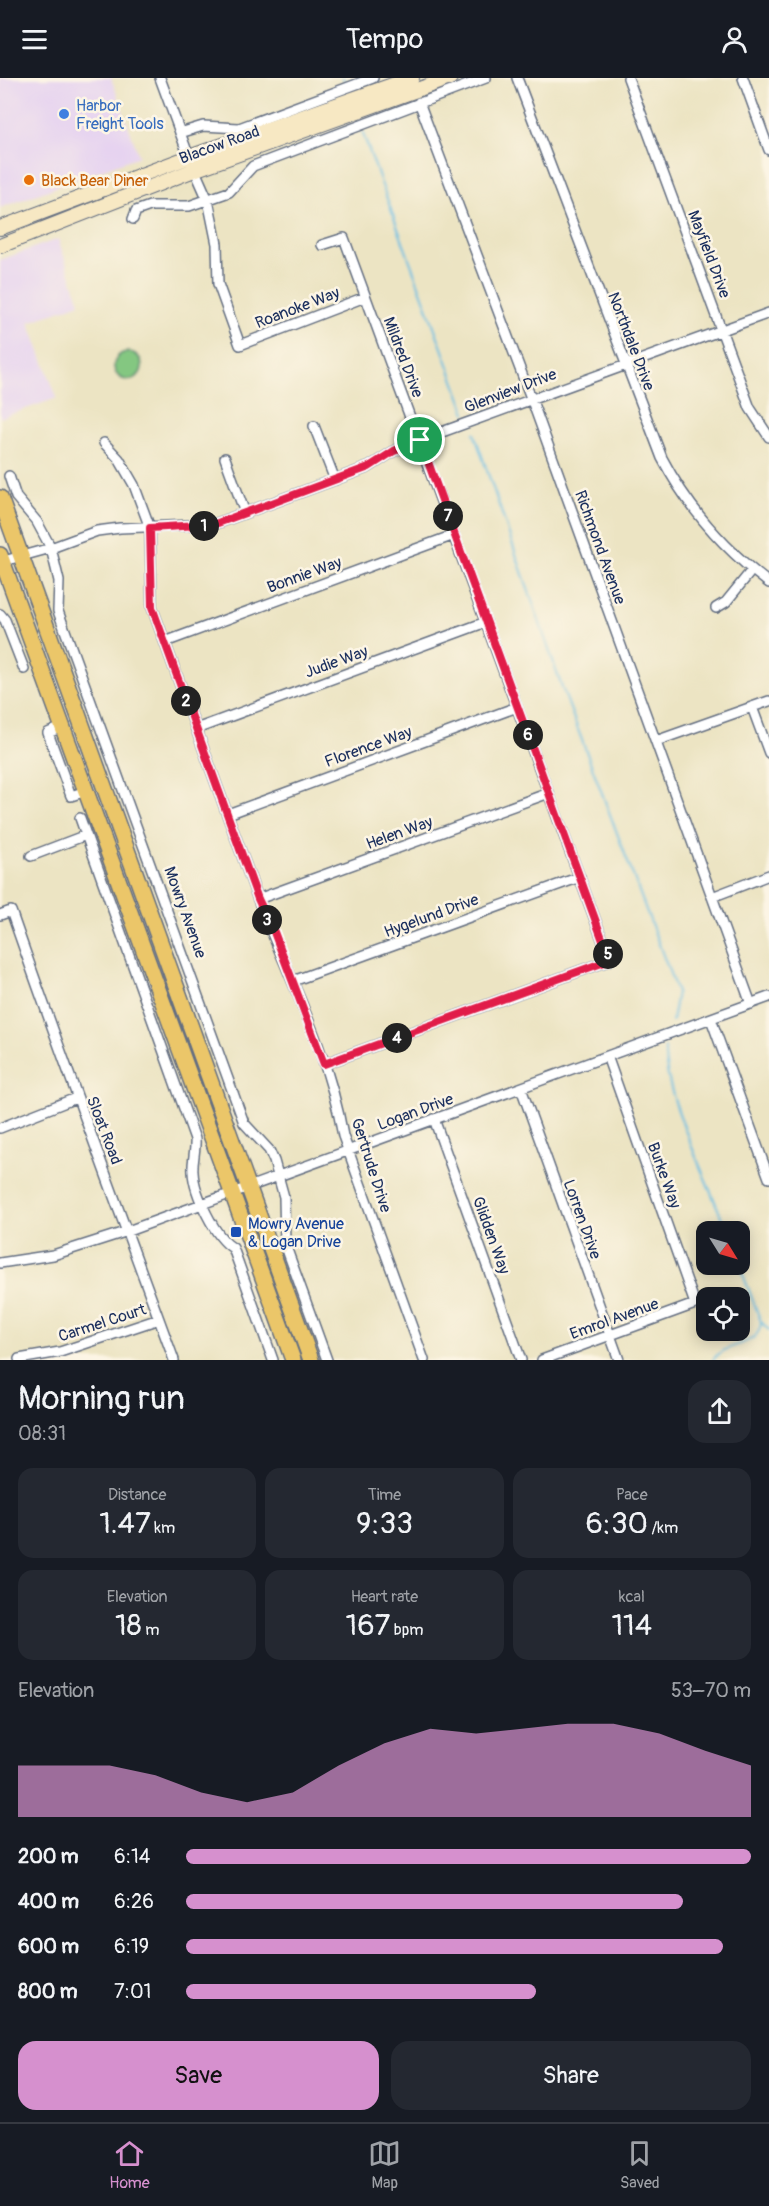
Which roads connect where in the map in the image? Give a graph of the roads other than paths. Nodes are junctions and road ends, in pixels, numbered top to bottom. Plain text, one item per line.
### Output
1 (160, 78) edge
2 (373, 78) edge
3 (412, 78) edge
4 (450, 78) edge
5 (486, 78) edge
6 (517, 78) edge
7 (628, 78) edge
8 (743, 78) edge
9 (419, 102) junction
10 (180, 133) junction
11 (769, 150) edge
12 (192, 164) junction
13 (208, 200) junction
14 (133, 219) dead end
15 (0, 228) edge
16 (322, 245) dead end
17 (0, 246) edge
18 (365, 297) junction
19 (769, 313) edge
20 (723, 330) junction
21 (624, 364) junction
22 (531, 398) junction
23 (314, 426) dead end
24 (769, 437) edge
25 (420, 440) junction
26 (104, 443) dead end
27 (225, 458) dead end
28 (9, 476) dead end
29 (335, 480) junction
30 (0, 498) edge
31 (245, 513) junction
32 (150, 528) junction
33 (454, 535) junction
34 (51, 548) junction
35 (21, 555) junction
36 (1, 560) edge
37 (752, 570) junction
38 (769, 583) edge
39 (716, 608) dead end
40 (0, 614) edge
41 (486, 622) junction
42 (165, 642) junction
43 (24, 669) dead end
44 (769, 700) edge
45 (517, 707) junction
46 (752, 707) junction
47 (196, 729) junction
48 (656, 741) junction
49 (769, 753) edge
50 (549, 793) junction
51 (228, 814) junction
52 (80, 818) dead end
53 (86, 835) junction
54 (31, 856) dead end
55 (769, 875) edge
56 (580, 877) junction
57 (712, 897) junction
58 (258, 899) junction
59 (0, 915) edge
60 (293, 981) junction
61 (769, 997) edge
62 (751, 1004) junction
63 (711, 1019) junction
64 (607, 1056) junction
65 (324, 1064) junction
66 (521, 1088) junction
67 (76, 1098) junction
68 (434, 1119) junction
69 (0, 1128) edge
70 (349, 1152) junction
71 (278, 1176) junction
72 (769, 1178) edge
73 (249, 1186) junction
74 (231, 1193) junction
75 (203, 1203) junction
76 (128, 1231) junction
77 (0, 1263) edge
78 (695, 1304) joint
79 (159, 1319) junction
80 (609, 1336) junction
81 (19, 1359) edge
82 (174, 1360) edge
83 (273, 1360) edge
84 (292, 1360) edge
85 (311, 1360) edge
86 (327, 1360) edge
87 (424, 1360) edge
88 (521, 1360) edge
89 (542, 1360) edge
90 (619, 1360) edge

1 - 10 street
2 - 10 street, Blacow Road
3 - 12 main road, Blacow Road
4 - 12 main road, Blacow Road
5 - 9 street, Blacow Road
6 - 21 street, Northdale Drive
7 - 20 street, Mayfield Drive
8 - 11 street
9 - 13 street, Blacow Road
9 - 22 street, Richmond Avenue
10 - 12 street
12 - 13 street
12 - 15 main road, Blacow Road
12 - 17 main road, Blacow Road
13 - 14 street, Blacow Road
13 - 18 street, Roanoke Way
16 - 18 street, Mildred Drive
18 - 25 street, Mildred Drive
19 - 20 street, Glenview Drive
20 - 21 street, Glenview Drive
20 - 24 street, Mayfield Drive
21 - 22 street, Glenview Drive
21 - 37 street, Northdale Drive
22 - 25 street, Glenview Drive
22 - 48 street, Richmond Avenue
23 - 29 street
25 - 29 street, Glenview Drive
25 - 33 street, Mildred Drive
26 - 32 street, Gertrude Drive
27 - 31 street
28 - 34 street, Mowry Avenue
29 - 31 street, Glenview Drive
30 - 35 main road, Mowry Avenue
31 - 32 street, Glenview Drive
32 - 34 street, Glenview Drive
32 - 42 street, Gertrude Drive
33 - 41 street, Mildred Drive
33 - 42 street, Bonnie Way
34 - 35 street, Glenview Drive
34 - 71 street, Mowry Avenue
35 - 36 street, Glenview Drive
35 - 73 main road, Mowry Avenue
36 - 74 main road
37 - 38 street, Northdale Drive
37 - 39 street
40 - 43 street
41 - 45 street, Mildred Drive
41 - 47 street, Judie Way
42 - 47 street, Gertrude Drive
44 - 46 street
45 - 50 street, Mildred Drive
45 - 51 street, Florence Way
46 - 48 street
46 - 49 street
47 - 51 street, Gertrude Drive
48 - 57 street, Richmond Avenue
50 - 56 street, Mildred Drive
50 - 58 street, Helen Way
51 - 58 street, Gertrude Drive
52 - 53 street
53 - 54 street
53 - 75 street
55 - 57 street
56 - 60 street, Hygelund Drive
56 - 65 street, Mildred Drive
57 - 62 street, Richmond Avenue
58 - 60 street, Gertrude Drive
59 - 67 street, Sloat Road
60 - 65 street, Gertrude Drive
61 - 62 street, Logan Drive
62 - 63 street, Logan Drive
63 - 64 street, Logan Drive
63 - 72 street
64 - 66 street, Logan Drive
64 - 78 street, Burke Way
65 - 70 street, Gertrude Drive
66 - 68 street, Logan Drive
66 - 80 street, Lorren Drive
67 - 69 street
67 - 76 street, Sloat Road
68 - 70 street, Logan Drive
68 - 88 street, Glidden Way
70 - 71 street, Logan Drive
70 - 87 street, Gertrude Drive
71 - 73 street, Logan Drive
71 - 86 street, Mowry Avenue
73 - 74 street, Logan Drive
73 - 85 main road, Mowry Avenue
74 - 75 street, Logan Drive
74 - 84 main road
75 - 76 street, Logan Drive
75 - 83 street
76 - 77 street, Logan Drive
76 - 79 street, Sloat Road
78 - 80 street, Emrol Avenue
79 - 81 street, Carmel Court
79 - 82 street, Sloat Road
80 - 89 street, Emrol Avenue
80 - 90 street, Lorren Drive

